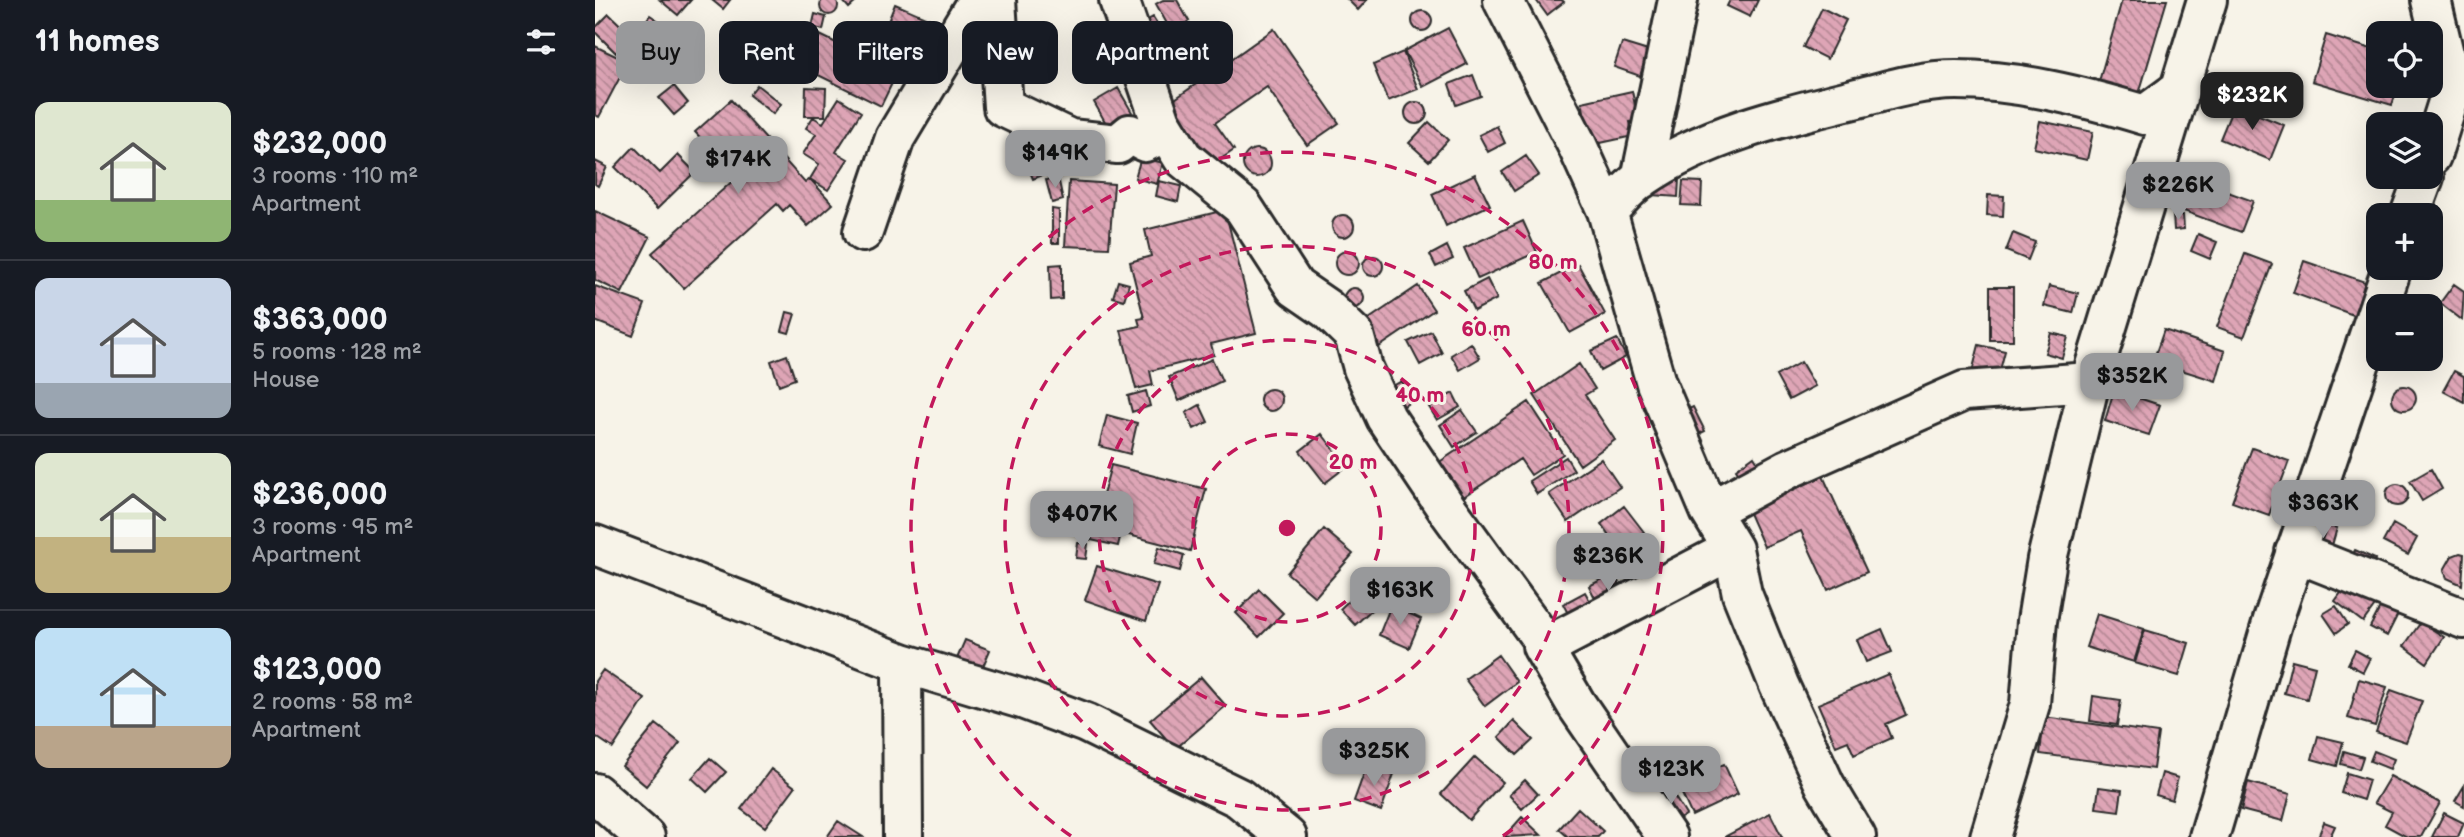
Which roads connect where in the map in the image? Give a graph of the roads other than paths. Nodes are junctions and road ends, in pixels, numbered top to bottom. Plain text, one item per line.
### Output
1 (978, 0) edge
2 (996, 0) edge
3 (1119, 0) edge
4 (1503, 0) edge
5 (1678, 0) edge
6 (2207, 0) edge
7 (2431, 0) edge
8 (2179, 90) junction
9 (2456, 106) edge
10 (1161, 122) junction
11 (2443, 132) edge
12 (1641, 179) junction
13 (1607, 211) junction
14 (863, 232) dead end
15 (2366, 346) edge
16 (2090, 382) junction
17 (1710, 510) junction
18 (595, 545) edge
19 (1733, 548) junction
20 (2295, 552) junction
21 (2464, 619) edge
22 (1548, 646) junction
23 (902, 663) junction
24 (595, 793) edge
25 (645, 837) edge
26 (903, 837) edge
27 (1287, 837) edge
28 (1667, 837) edge
29 (1856, 837) edge
30 (1990, 837) edge
31 (2209, 837) edge

1 - 14 street
2 - 10 street
3 - 10 street
4 - 13 street
5 - 12 street
6 - 8 street
7 - 9 street
8 - 12 street
8 - 16 street
9 - 11 street
10 - 22 street
12 - 13 street
13 - 17 street
15 - 20 street
16 - 17 street
16 - 30 street
17 - 19 street
18 - 23 street
19 - 22 street
19 - 29 street
20 - 21 street
20 - 31 street
22 - 28 street
23 - 26 street
23 - 27 street
24 - 25 street

